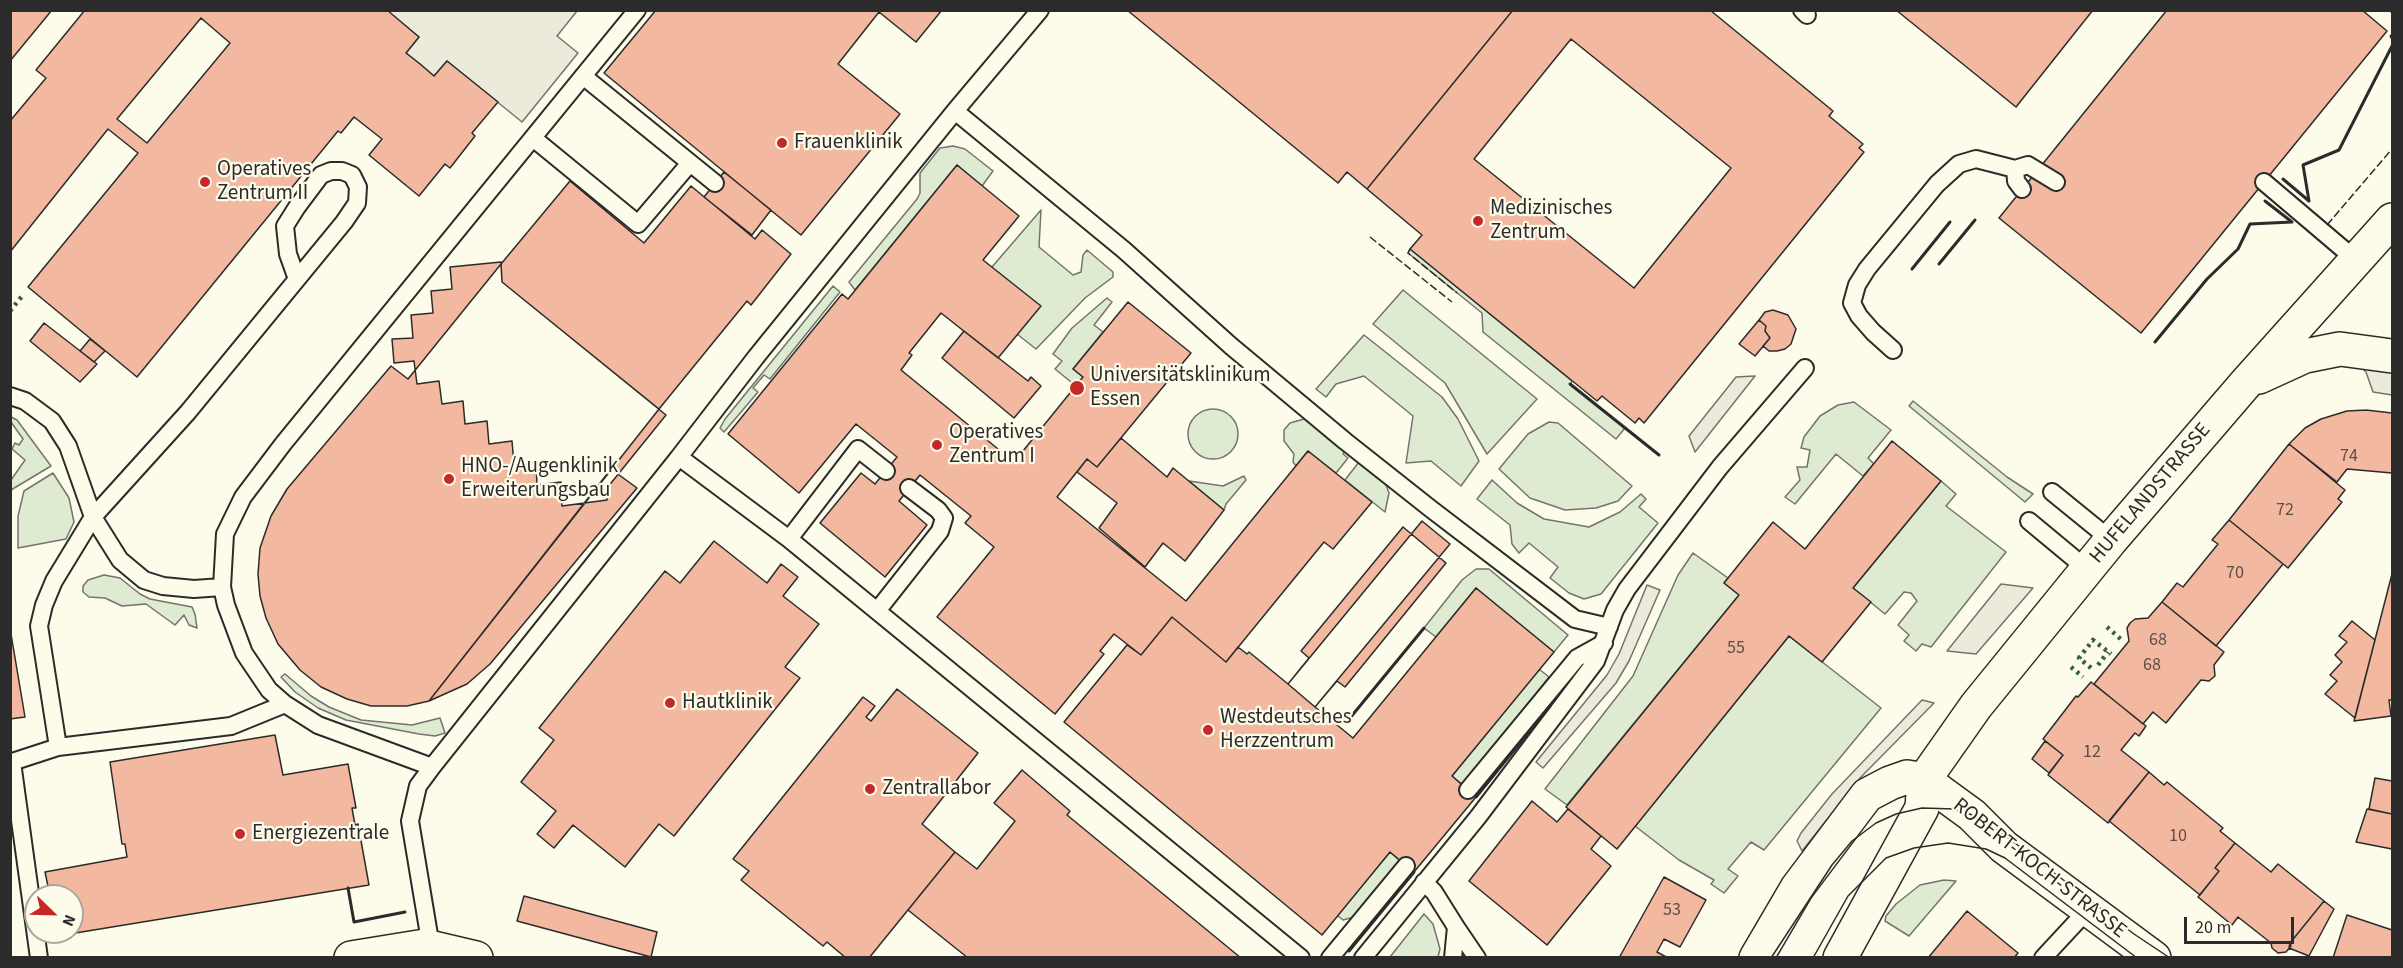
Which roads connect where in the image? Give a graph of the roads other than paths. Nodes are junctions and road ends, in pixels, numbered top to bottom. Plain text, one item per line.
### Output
1 (637, 10) edge
2 (1040, 10) edge
3 (584, 76) junction
4 (955, 111) junction
5 (533, 138) junction
6 (690, 163) junction
7 (2014, 169) junction
8 (2056, 182) dead end
9 (2264, 182) dead end
10 (715, 183) dead end
11 (2022, 189) dead end
12 (2392, 220) edge
13 (2356, 260) junction
14 (297, 279) junction
15 (1893, 350) dead end
16 (2392, 356) edge
17 (1805, 368) dead end
18 (2246, 383) junction
19 (10, 396) edge
20 (679, 457) junction
21 (886, 471) dead end
22 (909, 488) dead end
23 (2052, 492) dead end
24 (93, 517) junction
25 (2029, 521) dead end
26 (789, 539) junction
27 (2111, 540) junction
28 (2088, 570) junction
29 (222, 587) junction
30 (877, 610) junction
31 (1607, 635) junction
32 (285, 704) junction
33 (58, 747) junction
34 (432, 767) junction
35 (1924, 780) junction
36 (1468, 790) dead end
37 (1406, 866) dead end
38 (1424, 882) junction
39 (2085, 908) junction
40 (1456, 927) junction
41 (452, 953) edge
42 (39, 957) edge
43 (351, 957) edge
44 (1301, 957) edge
45 (1330, 957) edge
46 (1363, 957) edge
47 (1453, 957) edge
48 (1477, 957) edge
49 (1756, 957) edge
50 (1840, 957) edge
51 (2043, 957) edge
52 (2154, 957) edge

1 - 3 lane
2 - 4 lane
3 - 5 lane
3 - 6 lane
4 - 20 lane
4 - 31 lane
5 - 6 lane
5 - 29 lane
6 - 10 lane
7 - 8 lane
7 - 11 lane
7 - 15 lane
9 - 13 lane
12 - 13 main road, HUFELANDSTRASSE
13 - 18 main road, HUFELANDSTRASSE
14 - 14 lane
14 - 24 lane
16 - 18 main road
17 - 31 lane
18 - 27 main road, HUFELANDSTRASSE
19 - 24 lane
20 - 26 lane
20 - 34 lane
21 - 26 lane
22 - 30 lane
23 - 27 lane
24 - 29 lane
24 - 33 lane
25 - 28 lane
26 - 30 lane
27 - 28 main road, HUFELANDSTRASSE
28 - 35 main road, HUFELANDSTRASSE
29 - 32 lane
30 - 44 lane
31 - 36 lane
31 - 38 lane
32 - 33 lane
32 - 34 lane
33 - 42 lane
34 - 41 lane
35 - 39 main road, ROBERT-KOCH-STRASSE
35 - 49 main road
35 - 50 main road, HUFELANDSTRASSE
37 - 45 lane
38 - 40 lane
38 - 46 lane
39 - 51 lane
39 - 52 main road, ROBERT-KOCH-STRASSE
40 - 47 lane
40 - 48 lane
41 - 43 main road

